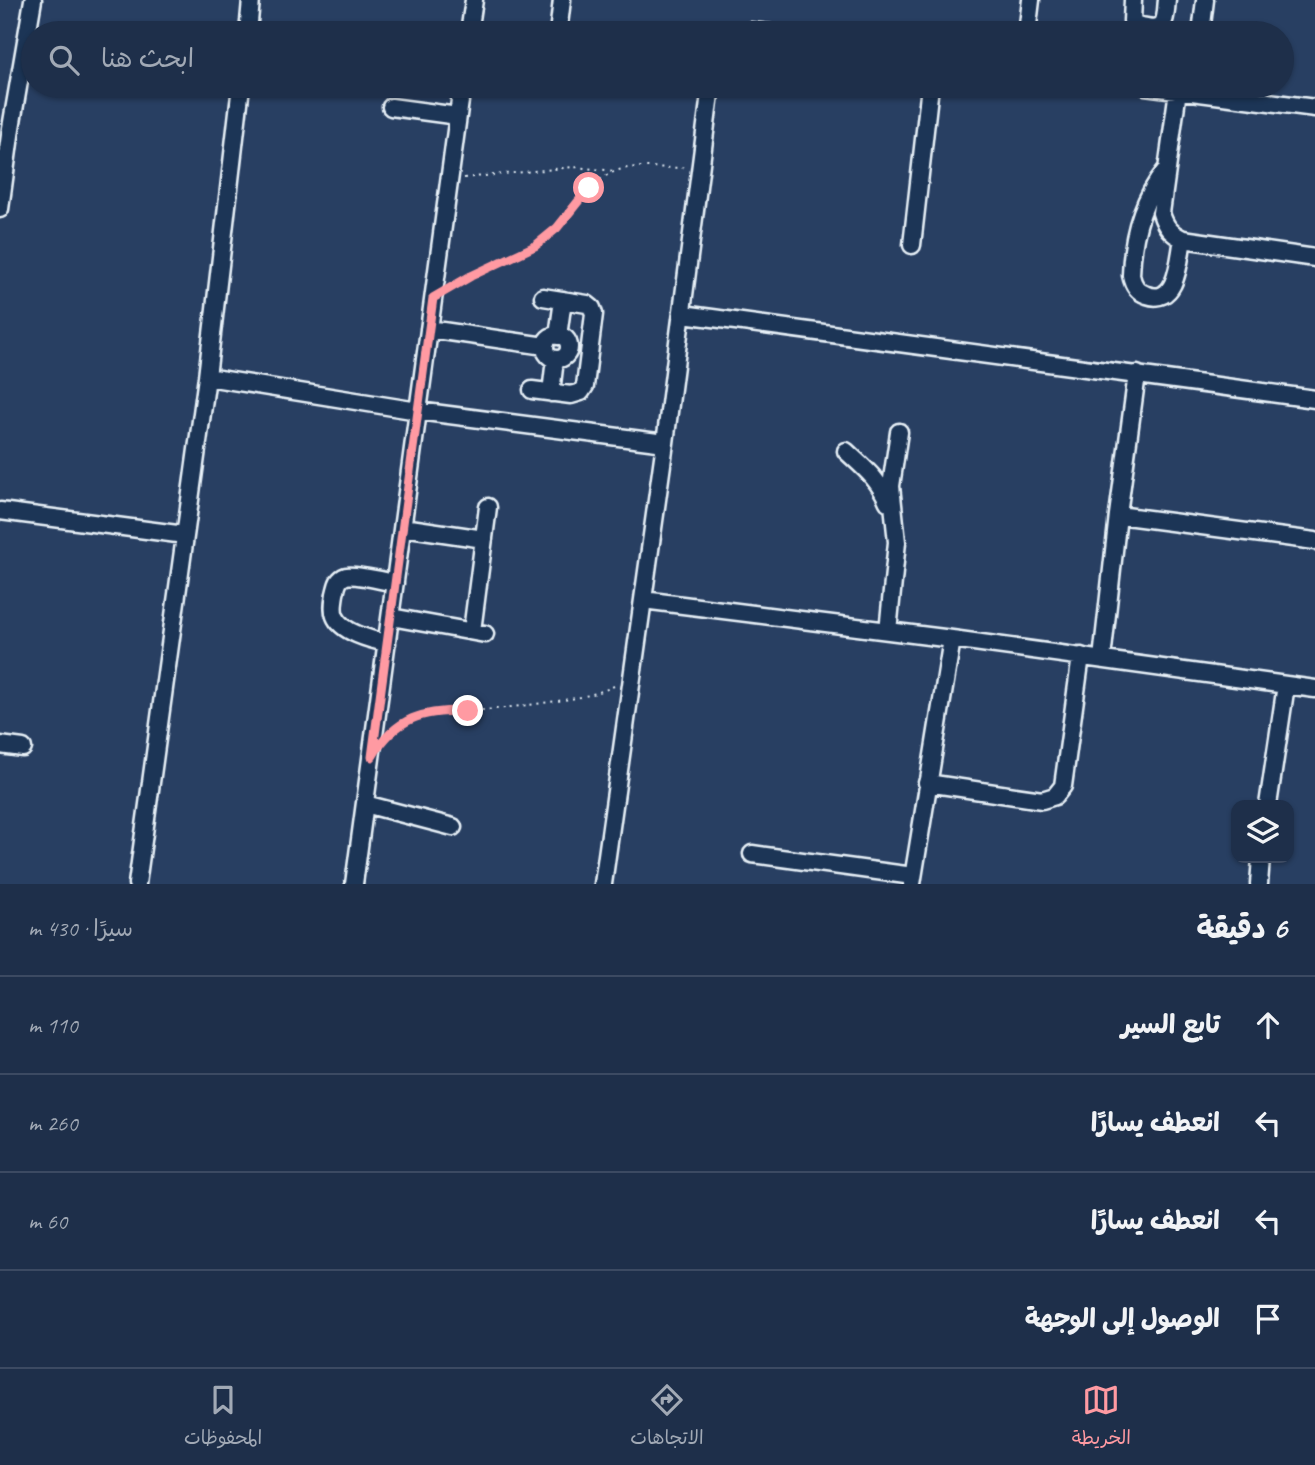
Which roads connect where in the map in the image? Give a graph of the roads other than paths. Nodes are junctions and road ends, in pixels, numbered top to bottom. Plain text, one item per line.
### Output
1 (33, 0) edge
2 (251, 0) edge
3 (474, 0) edge
4 (562, 0) edge
5 (1031, 0) edge
6 (1133, 0) edge
7 (1167, 0) edge
8 (1205, 0) edge
9 (29, 21) edge
10 (249, 21) edge
11 (471, 21) edge
12 (559, 21) edge
13 (1028, 21) edge
14 (1133, 21) edge
15 (1163, 21) edge
16 (1202, 21) edge
17 (21, 70) edge
18 (240, 98) edge
19 (460, 98) edge
20 (709, 98) edge
21 (929, 98) edge
22 (1186, 98) edge
23 (1248, 98) edge
24 (391, 107) dead end
25 (1315, 108) edge
26 (458, 116) junction
27 (1167, 169) junction
28 (0, 209) edge
29 (1182, 239) junction
30 (912, 245) dead end
31 (1315, 258) edge
32 (543, 297) dead end
33 (563, 300) junction
34 (683, 314) junction
35 (429, 329) junction
36 (556, 347) junction
37 (589, 351) junction
38 (1137, 374) junction
39 (207, 377) junction
40 (532, 390) dead end
41 (551, 393) junction
42 (1315, 399) edge
43 (418, 411) junction
44 (899, 432) dead end
45 (666, 443) junction
46 (846, 451) dead end
47 (488, 508) dead end
48 (0, 511) edge
49 (1118, 515) junction
50 (894, 517) junction
51 (402, 527) junction
52 (185, 535) junction
53 (484, 539) junction
54 (1315, 541) edge
55 (395, 583) junction
56 (643, 600) junction
57 (391, 617) junction
58 (888, 631) junction
59 (952, 639) junction
60 (387, 643) junction
61 (1081, 656) junction
62 (1102, 659) junction
63 (1286, 685) junction
64 (1315, 689) edge
65 (0, 745) edge
66 (23, 748) dead end
67 (928, 783) junction
68 (1269, 800) edge
69 (365, 804) junction
70 (453, 827) dead end
71 (752, 854) dead end
72 (1261, 863) edge
73 (913, 880) edge
74 (137, 884) edge
75 (354, 884) edge
76 (603, 884) edge
77 (1259, 884) edge

1 - 9 street
2 - 10 street
3 - 11 street
4 - 12 street
5 - 13 street
6 - 14 street
7 - 15 street
8 - 16 street
17 - 28 street
18 - 39 street
19 - 26 street
20 - 34 street
21 - 30 street
22 - 27 street
23 - 25 street
24 - 26 street
26 - 35 street
27 - 29 street
27 - 29 street
29 - 31 street
32 - 33 street
33 - 36 street
33 - 37 street
34 - 38 street
34 - 45 street
35 - 36 street
35 - 43 street
36 - 37 street
36 - 41 street
37 - 41 street
38 - 42 street
38 - 49 street
39 - 43 street
39 - 52 street
40 - 41 street
43 - 45 street
43 - 51 street
44 - 50 street
45 - 56 street
46 - 50 street
47 - 53 street
48 - 52 street
49 - 54 street
49 - 62 street
50 - 58 street
51 - 53 street
51 - 55 street
52 - 74 street
53 - 57 street
55 - 57 street
55 - 60 street
56 - 58 street
56 - 76 street
57 - 60 street
58 - 59 street
59 - 61 street
59 - 67 street
60 - 69 street
61 - 62 street
61 - 67 street
62 - 63 street
63 - 64 street
63 - 68 street
65 - 66 street
67 - 73 street
69 - 70 street
69 - 75 street
71 - 73 street
72 - 77 street

